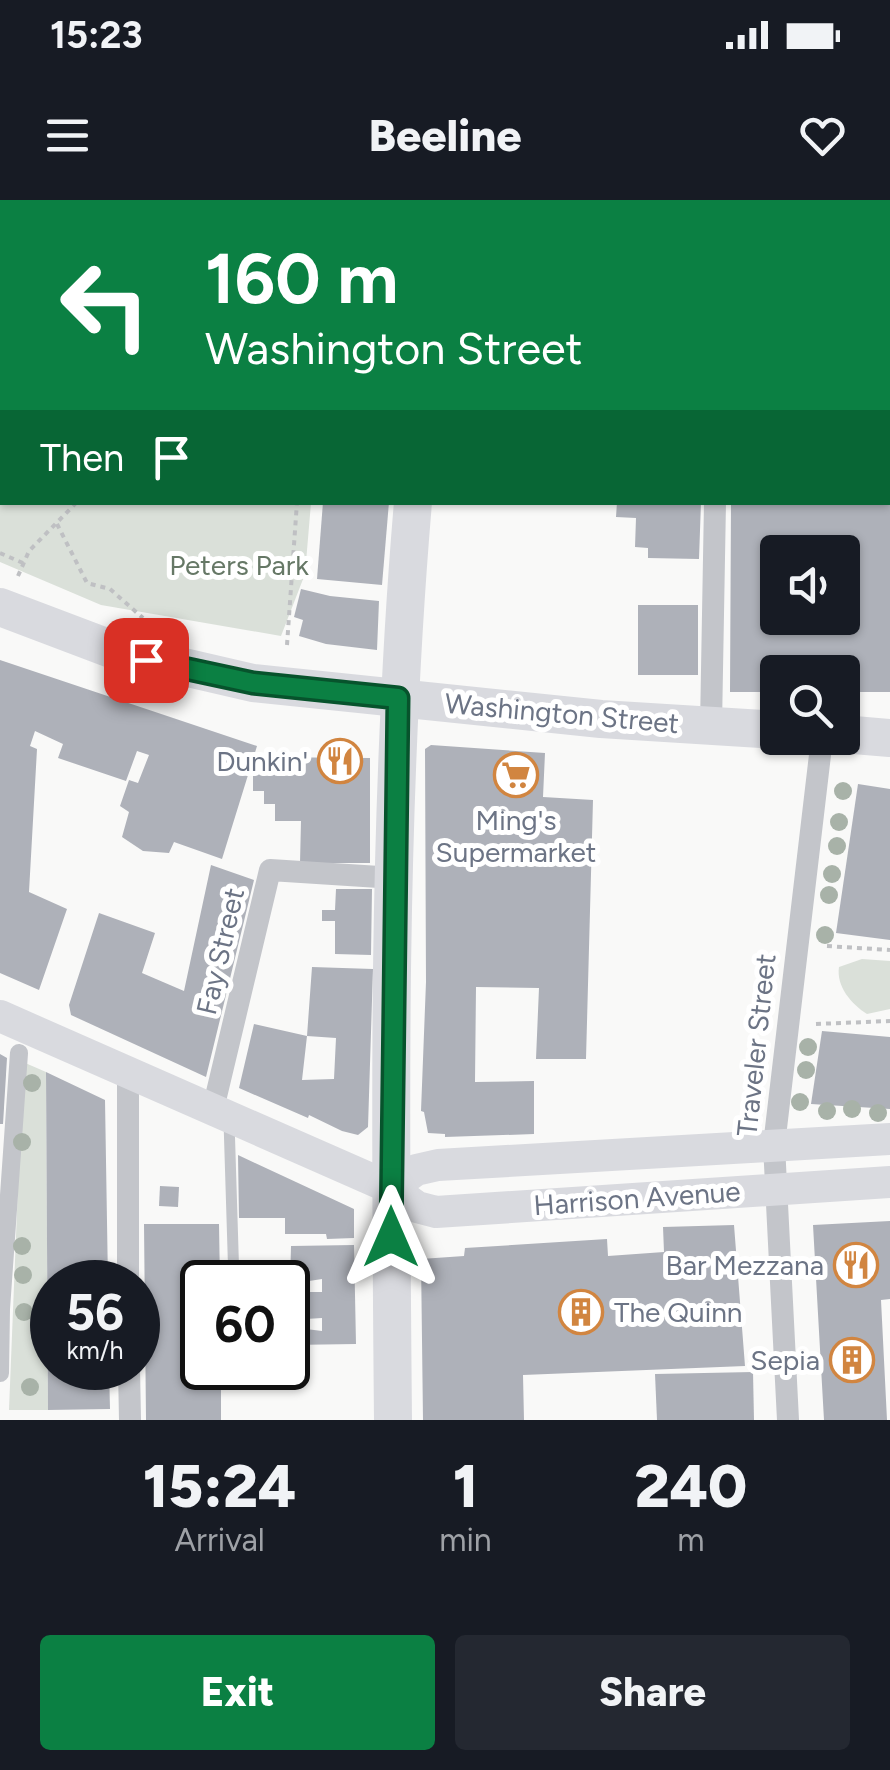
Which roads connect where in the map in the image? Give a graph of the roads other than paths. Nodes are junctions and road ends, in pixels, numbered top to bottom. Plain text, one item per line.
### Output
1 (413, 505) edge
2 (714, 505) edge
3 (9, 592) edge
4 (398, 698) junction
5 (712, 726) junction
6 (760, 729) edge
7 (860, 736) edge
8 (890, 738) edge
9 (820, 755) edge
10 (395, 878) junction
11 (0, 1016) edge
12 (19, 1053) dead end
13 (128, 1074) junction
14 (221, 1113) junction
15 (890, 1139) edge
16 (774, 1145) junction
17 (890, 1182) edge
18 (391, 1188) junction
19 (776, 1189) junction
20 (128, 1260) edge
21 (232, 1260) edge
22 (0, 1372) edge
23 (130, 1390) edge
24 (130, 1420) edge
25 (393, 1420) edge
26 (788, 1420) edge

1 - 4 main road
2 - 5 street
3 - 4 main road, Washington Street
4 - 5 main road, Washington Street
4 - 10 main road
5 - 6 main road, Washington Street
7 - 8 main road
9 - 16 street, Traveler Street
10 - 14 street, Fay Street
10 - 18 main road
11 - 13 main road, Harrison Avenue
12 - 22 street
13 - 14 main road, Harrison Avenue
13 - 20 street
14 - 18 main road, Harrison Avenue
14 - 21 lane
15 - 16 main road, Harrison Avenue
16 - 18 main road, Harrison Avenue
16 - 19 street, Traveler Street
17 - 19 main road, Harrison Avenue
18 - 19 main road, Harrison Avenue
18 - 25 main road
19 - 26 street, Traveler Street
23 - 24 street

